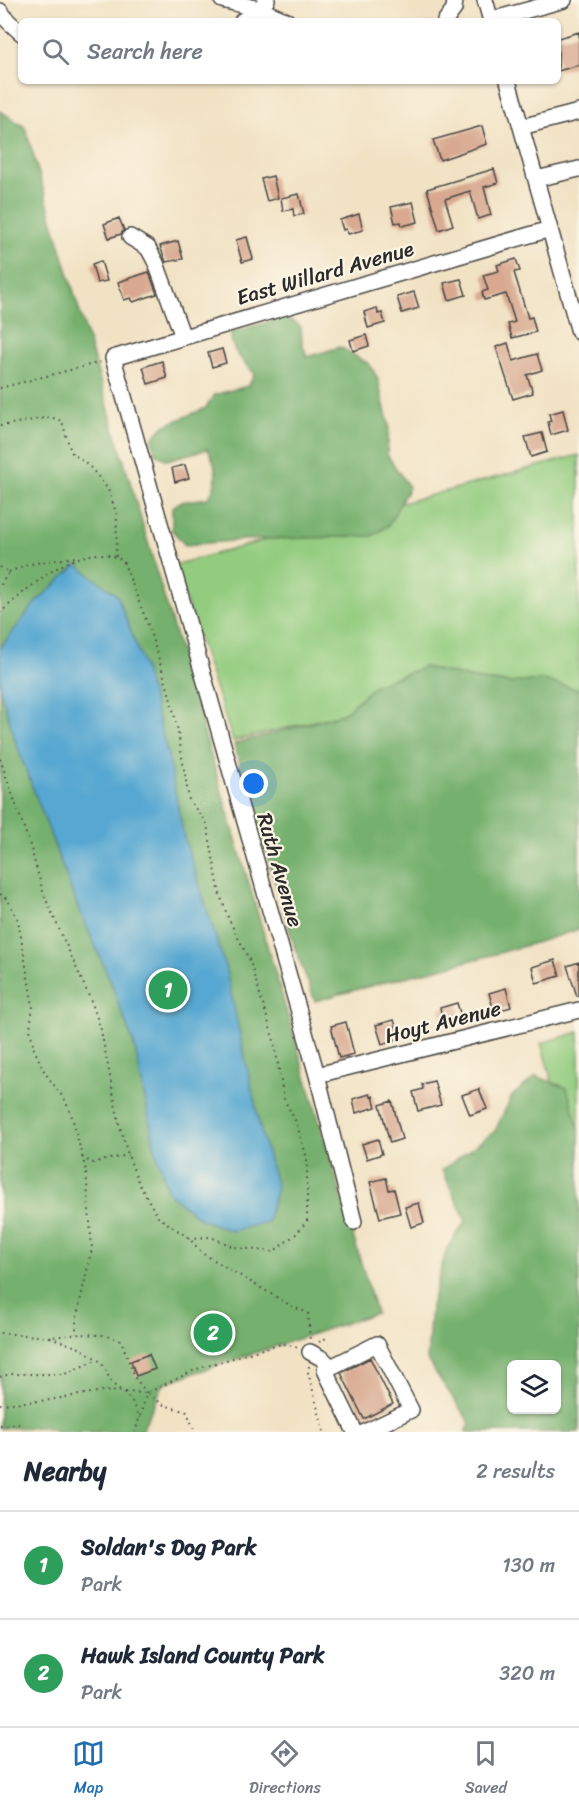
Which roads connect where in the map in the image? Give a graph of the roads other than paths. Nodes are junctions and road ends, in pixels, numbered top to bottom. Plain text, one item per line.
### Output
1 (222, 0) edge
2 (455, 0) edge
3 (485, 0) edge
4 (564, 0) edge
5 (262, 3) edge
6 (0, 11) edge
7 (245, 18) edge
8 (283, 18) edge
9 (448, 18) edge
10 (490, 18) edge
11 (501, 18) edge
12 (18, 30) edge
13 (509, 84) edge
14 (579, 112) edge
15 (521, 127) junction
16 (579, 169) edge
17 (536, 179) junction
18 (550, 229) junction
19 (130, 237) dead end
20 (579, 332) edge
21 (183, 337) junction
22 (112, 358) joint
23 (579, 1010) edge
24 (317, 1075) junction
25 (354, 1222) dead end
26 (310, 1352) road end
27 (331, 1367) junction
28 (355, 1432) edge
29 (365, 1432) edge

1 - 5 street
2 - 9 street
3 - 10 street
4 - 11 street
5 - 7 street
5 - 8 street
6 - 12 street
13 - 15 street
14 - 15 street
15 - 17 street
16 - 17 street
17 - 18 street
18 - 20 street
18 - 21 street, East Willard Avenue
19 - 21 street
21 - 22 street, East Willard Avenue
22 - 24 street, Ruth Avenue
23 - 24 street, Hoyt Avenue
24 - 25 street, Ruth Avenue
26 - 27 street
27 - 28 street
27 - 29 street

